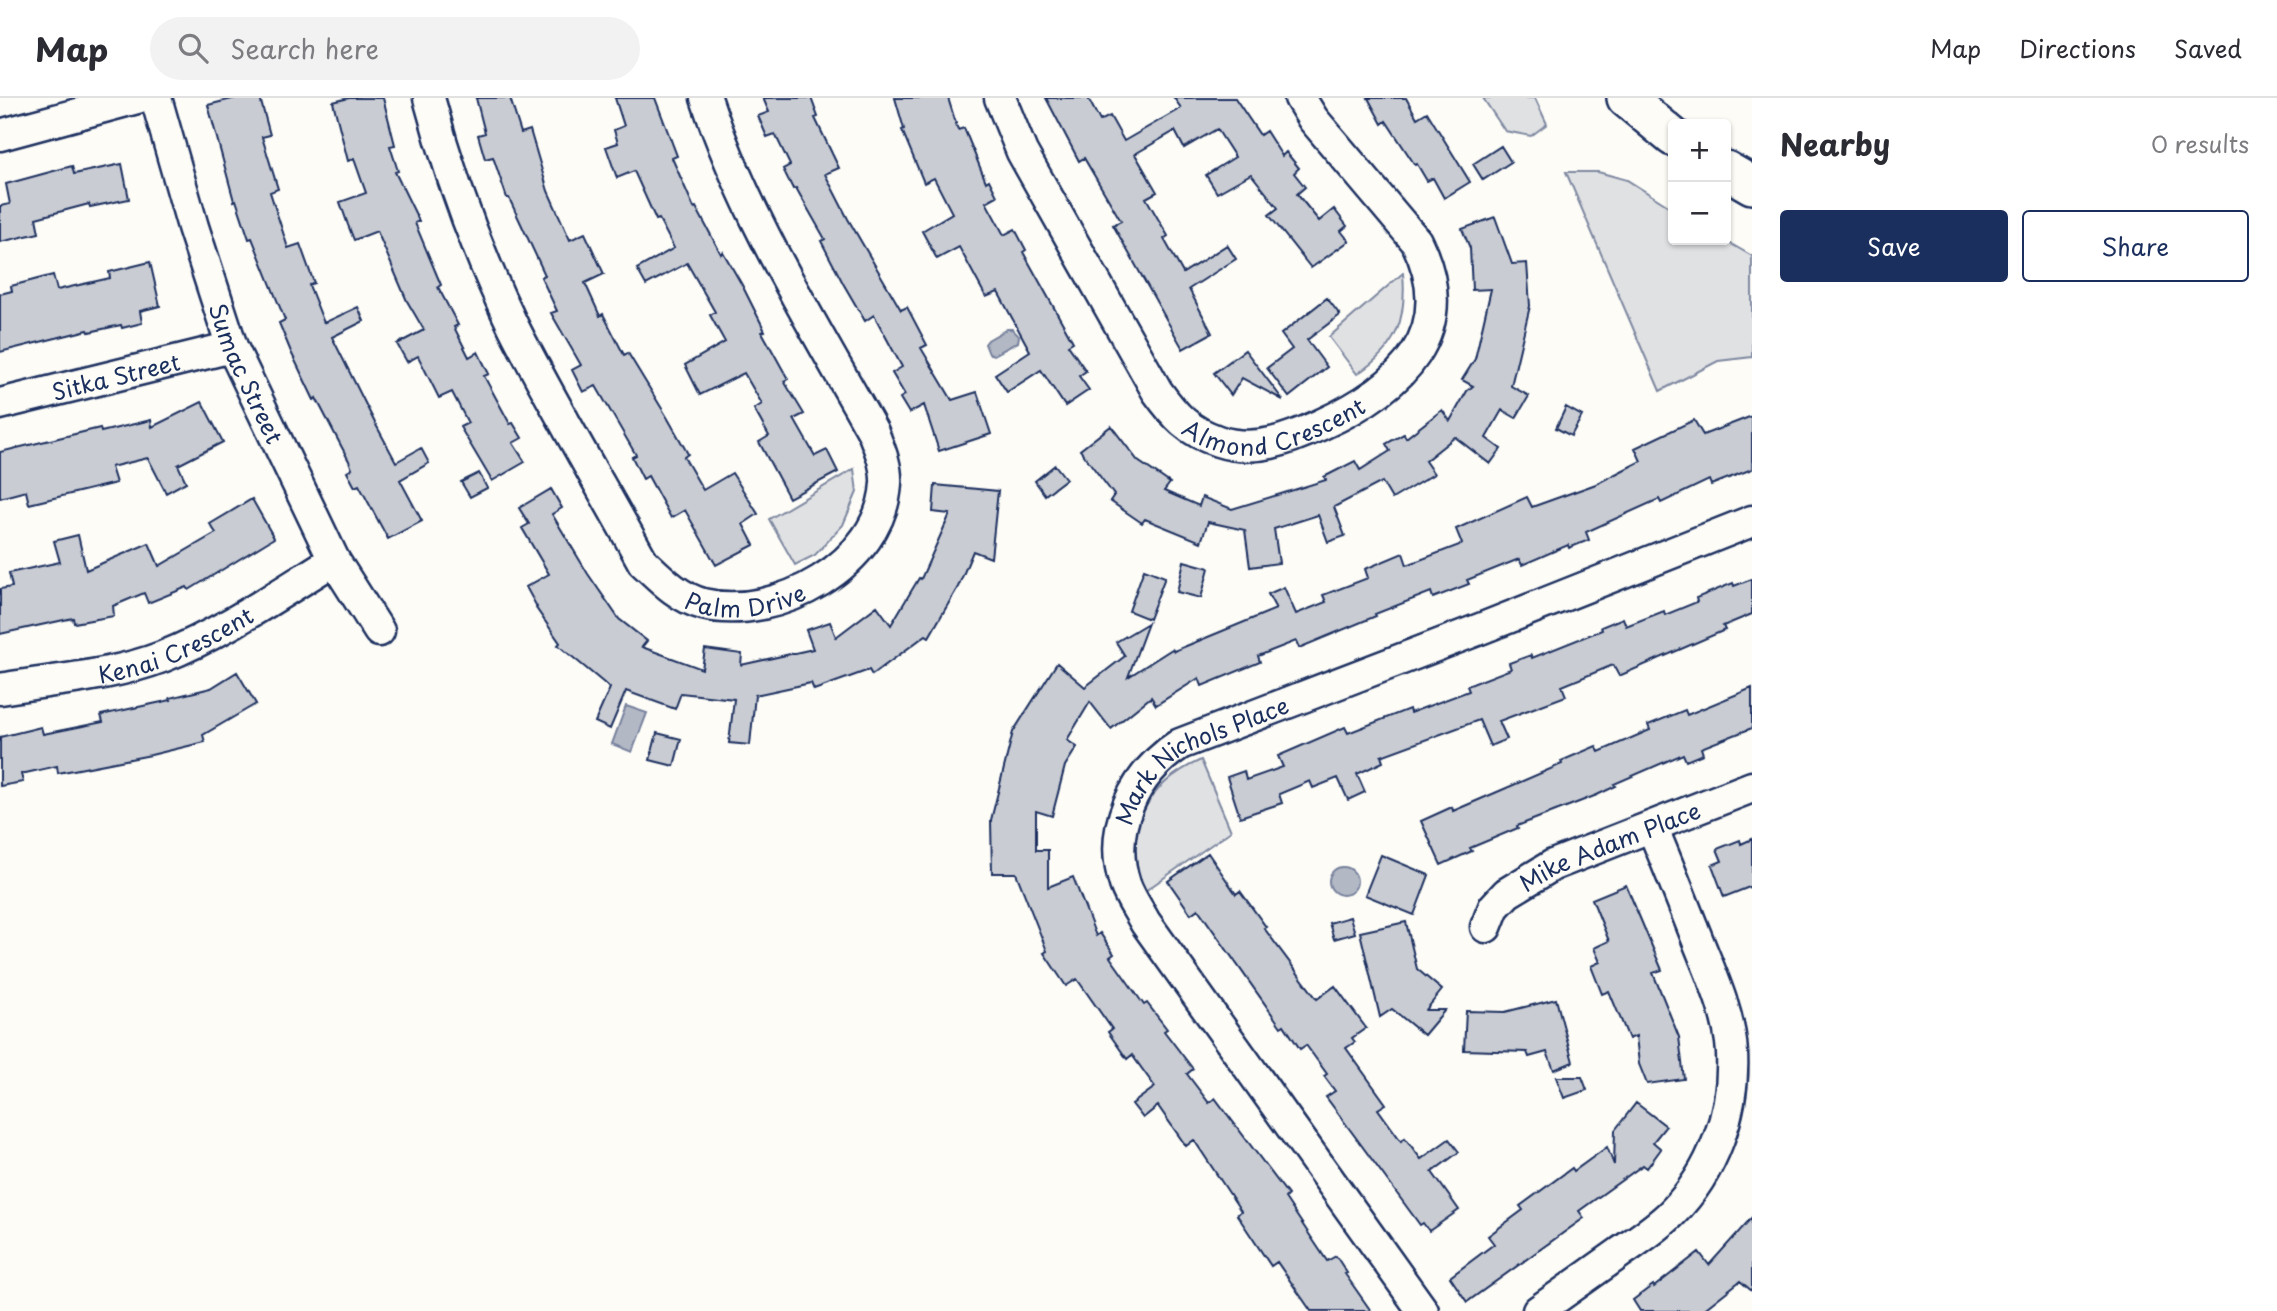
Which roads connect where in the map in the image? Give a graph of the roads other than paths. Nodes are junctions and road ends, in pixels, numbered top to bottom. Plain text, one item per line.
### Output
1 (137, 98) edge
2 (156, 98) edge
3 (429, 98) edge
4 (706, 98) edge
5 (1000, 98) edge
6 (1300, 98) edge
7 (1626, 98) edge
8 (1668, 133) edge
9 (0, 135) edge
10 (1731, 173) edge
11 (1752, 185) edge
12 (232, 347) junction
13 (0, 404) edge
14 (1752, 521) edge
15 (334, 560) junction
16 (379, 631) dead end
17 (0, 690) edge
18 (1752, 787) edge
19 (1653, 827) junction
20 (1486, 927) dead end
21 (1423, 1311) edge
22 (1538, 1311) edge

1 - 9 street
2 - 12 street, Sumac Street
3 - 4 street, Palm Drive
5 - 6 street, Almond Crescent
7 - 8 main road
10 - 11 main road
12 - 13 street, Sitka Street
12 - 15 street, Sumac Street
14 - 21 street, Mark Nichols Place
15 - 16 street, Sumac Street
15 - 17 street, Kenai Crescent
18 - 19 street, Mike Adam Place
19 - 20 street, Mike Adam Place
19 - 22 street

